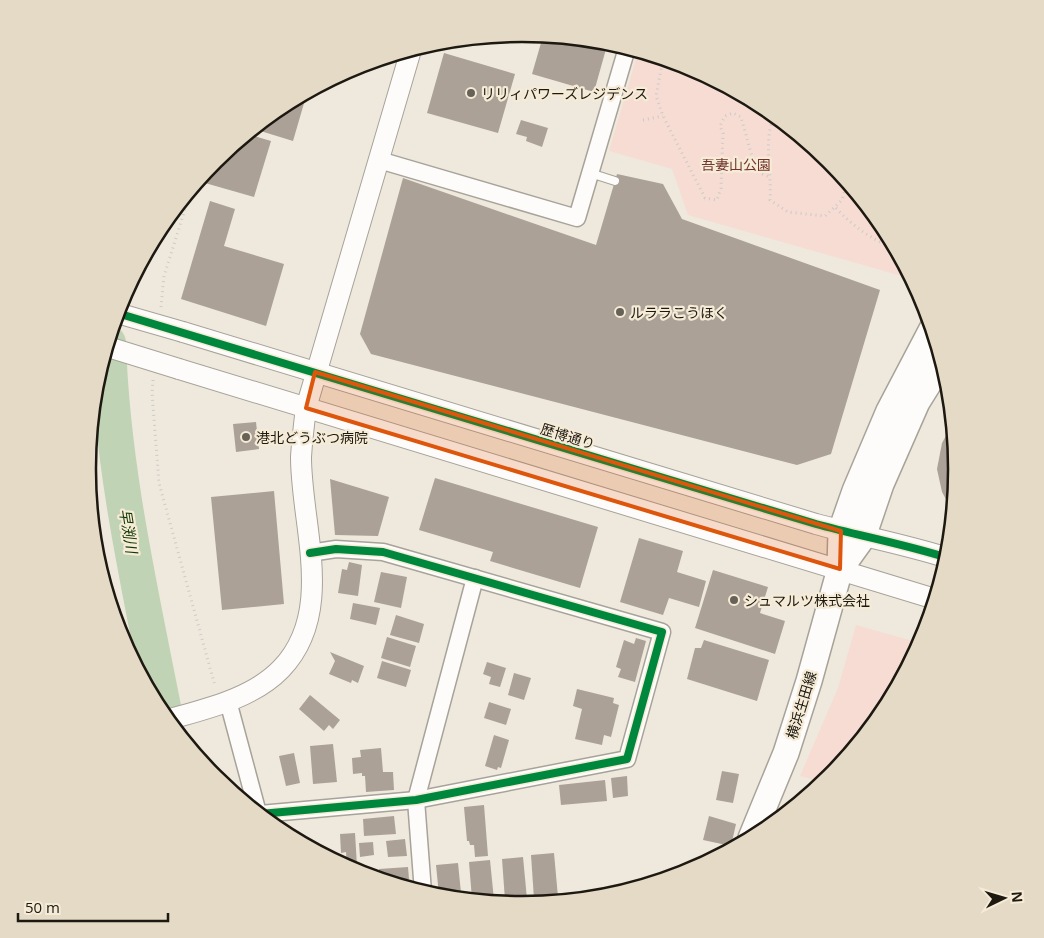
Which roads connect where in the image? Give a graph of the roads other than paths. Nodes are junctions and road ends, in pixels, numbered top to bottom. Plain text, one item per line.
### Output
1 (625, 55) edge
2 (410, 58) edge
3 (379, 160) junction
4 (590, 173) junction
5 (615, 181) dead end
6 (124, 315) edge
7 (928, 337) edge
8 (113, 349) edge
9 (937, 371) edge
10 (315, 372) junction
11 (306, 408) junction
12 (852, 534) junction
13 (310, 552) junction
14 (939, 555) edge
15 (840, 569) junction
16 (475, 578) junction
17 (929, 597) edge
18 (222, 695) junction
19 (176, 718) edge
20 (416, 800) junction
21 (255, 801) edge
22 (270, 813) edge
23 (756, 826) edge
24 (422, 883) edge

1 - 4 street
2 - 3 street
3 - 4 street
3 - 10 street
4 - 5 lane
6 - 10 street, 歴博通り, bridge
7 - 12 main road, 横浜生田線
8 - 11 street, bridge
9 - 12 main road, 横浜生田線
10 - 11 street
10 - 12 street, 歴博通り
11 - 13 street
11 - 15 street
12 - 14 street, 歴博通り
12 - 15 main road, 横浜生田線
13 - 16 street
13 - 18 street
15 - 17 street
15 - 23 main road, 横浜生田線
16 - 20 street
16 - 20 street
18 - 19 street
18 - 21 street
20 - 22 street
20 - 24 street

